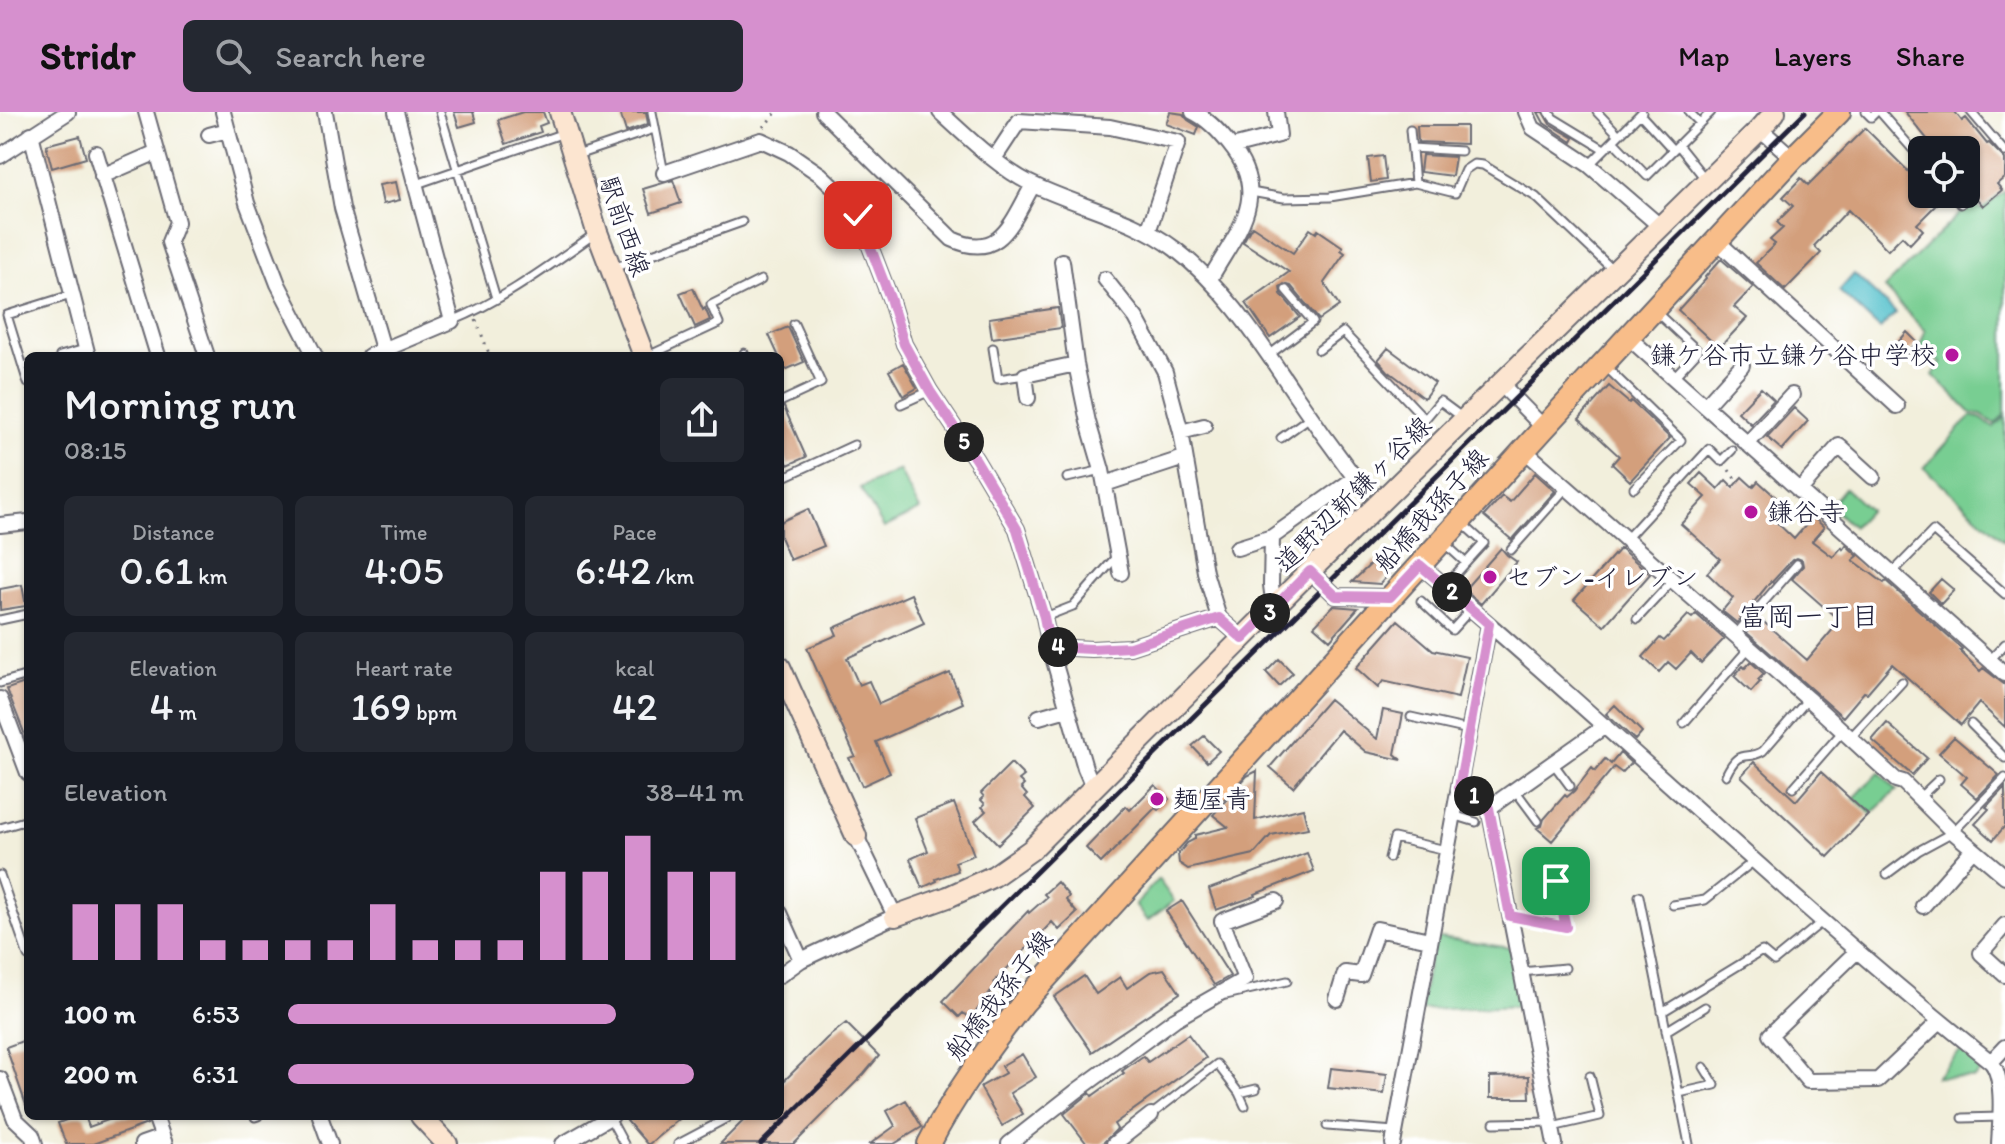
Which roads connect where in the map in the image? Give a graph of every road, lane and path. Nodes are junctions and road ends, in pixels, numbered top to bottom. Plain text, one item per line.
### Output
1 (68, 112) edge
2 (146, 112) edge
3 (223, 112) edge
4 (325, 112) edge
5 (396, 112) edge
6 (440, 112) edge
7 (560, 112) edge
8 (652, 112) edge
9 (777, 112) edge
10 (823, 112) edge
11 (940, 112) edge
12 (1193, 112) edge
13 (1276, 112) edge
14 (1526, 112) edge
15 (1549, 112) edge
16 (1597, 112) edge
17 (1689, 112) edge
18 (1711, 112) edge
19 (1839, 112) edge
20 (1866, 112) edge
21 (1878, 112) edge
22 (1971, 112) edge
23 (1641, 113) edge
24 (1766, 119) edge
25 (1700, 123) junction
26 (654, 129) junction
27 (228, 130) junction
28 (1410, 130) dead end
29 (566, 132) junction
30 (31, 134) junction
31 (209, 135) dead end
32 (1616, 138) junction
33 (761, 140) junction
34 (1908, 145) edge
35 (1232, 147) junction
36 (1412, 148) junction
37 (1675, 148) junction
38 (1604, 149) junction
39 (1461, 151) dead end
40 (157, 152) junction
41 (2005, 152) edge
42 (96, 153) dead end
43 (574, 155) junction
44 (0, 156) edge
45 (1793, 158) junction
46 (994, 159) junction
47 (1589, 165) junction
48 (457, 171) junction
49 (664, 173) joint
50 (102, 176) junction
51 (1707, 182) junction
52 (1415, 183) junction
53 (414, 185) junction
54 (1033, 185) junction
55 (1251, 192) junction
56 (742, 222) dead end
57 (1661, 227) junction
58 (597, 232) junction
59 (1148, 232) junction
60 (1717, 241) junction
61 (1062, 261) dead end
62 (611, 269) junction
63 (1615, 272) junction
64 (1105, 279) dead end
65 (1210, 279) junction
66 (761, 280) dead end
67 (1286, 290) dead end
68 (71, 295) junction
69 (496, 298) junction
70 (1653, 310) junction
71 (473, 313) junction
72 (452, 321) junction
73 (794, 324) dead end
74 (1628, 337) junction
75 (993, 348) dead end
76 (1319, 350) dead end
77 (86, 352) edge
78 (152, 352) edge
79 (206, 352) edge
80 (313, 352) edge
81 (376, 352) edge
82 (378, 352) edge
83 (488, 352) edge
84 (644, 352) edge
85 (655, 352) edge
86 (1269, 355) junction
87 (24, 363) edge
88 (1076, 364) junction
89 (1603, 364) junction
90 (1742, 365) dead end
91 (1025, 375) junction
92 (1673, 378) junction
93 (1501, 384) junction
94 (930, 391) junction
95 (1792, 395) dead end
96 (1028, 398) dead end
97 (784, 400) edge
98 (901, 404) dead end
99 (1705, 406) junction
100 (1897, 406) dead end
101 (1310, 417) junction
102 (1465, 419) junction
103 (1204, 426) dead end
104 (1544, 428) junction
105 (1181, 432) junction
106 (1281, 438) dead end
107 (1739, 444) junction
108 (854, 445) dead end
109 (1524, 450) junction
110 (1184, 458) junction
111 (784, 477) edge
112 (1104, 477) junction
113 (1873, 477) dead end
114 (1067, 478) dead end
115 (1567, 487) junction
116 (1634, 488) dead end
117 (1799, 491) junction
118 (1460, 521) junction
119 (24, 522) edge
120 (0, 525) edge
121 (1272, 537) junction
122 (1626, 539) junction
123 (1442, 541) junction
124 (1237, 548) dead end
125 (1511, 550) dead end
126 (1118, 556) junction
127 (1466, 563) junction
128 (1797, 564) dead end
129 (1420, 565) junction
130 (1310, 571) junction
131 (1121, 573) dead end
132 (1892, 573) junction
133 (1673, 580) junction
134 (1445, 586) junction
135 (2005, 594) edge
136 (1390, 597) junction
137 (1421, 601) dead end
138 (1274, 608) junction
139 (1471, 609) junction
140 (24, 615) edge
141 (1044, 617) junction
142 (1219, 618) junction
143 (1637, 619) dead end
144 (0, 620) edge
145 (1489, 624) junction
146 (1735, 635) junction
147 (1243, 639) junction
148 (2005, 644) edge
149 (1050, 647) junction
150 (1749, 648) junction
151 (1990, 660) junction
152 (2005, 674) edge
153 (24, 676) edge
154 (784, 676) edge
155 (1902, 682) dead end
156 (0, 683) edge
157 (0, 699) edge
158 (1808, 699) junction
159 (1067, 709) junction
160 (1039, 717) dead end
161 (1411, 717) dead end
162 (1684, 723) dead end
163 (1971, 724) dead end
164 (1605, 726) junction
165 (1469, 730) junction
166 (1848, 734) junction
167 (7, 740) edge
168 (2005, 758) edge
169 (1553, 763) junction
170 (24, 767) edge
171 (1726, 775) dead end
172 (2005, 778) edge
173 (1939, 779) dead end
174 (1570, 786) dead end
175 (1459, 788) junction
176 (1793, 788) dead end
177 (1094, 789) junction
178 (1515, 790) junction
179 (1919, 798) junction
180 (1489, 808) junction
181 (1453, 815) junction
182 (24, 821) edge
183 (1538, 821) dead end
184 (1476, 822) dead end
185 (0, 828) edge
186 (1953, 832) junction
187 (856, 836) joint
188 (1973, 849) junction
189 (1447, 850) junction
190 (1389, 858) dead end
191 (1755, 860) junction
192 (2004, 873) edge
193 (1887, 874) dead end
194 (0, 875) edge
195 (1556, 881) dead end
196 (1639, 896) dead end
197 (1276, 901) dead end
198 (1673, 905) dead end
199 (1923, 906) dead end
200 (895, 916) junction
201 (1510, 916) junction
202 (1823, 921) junction
203 (784, 922) edge
204 (2005, 925) edge
205 (1430, 940) junction
206 (24, 944) edge
207 (1856, 952) junction
208 (801, 960) junction
209 (1565, 968) dead end
210 (784, 972) edge
211 (1521, 972) junction
212 (2005, 975) edge
213 (1287, 981) dead end
214 (1212, 998) junction
215 (1337, 999) dead end
216 (1705, 1007) dead end
217 (1662, 1012) junction
218 (1940, 1021) junction
219 (1666, 1031) junction
220 (2005, 1047) edge
221 (1704, 1067) dead end
222 (1998, 1068) edge
223 (1590, 1076) dead end
224 (0, 1079) edge
225 (1256, 1089) dead end
226 (1239, 1093) junction
227 (1679, 1093) junction
228 (1245, 1106) dead end
229 (1151, 1115) joint
230 (2000, 1117) junction
231 (1963, 1118) dead end
232 (156, 1120) edge
233 (321, 1120) edge
234 (425, 1120) edge
235 (606, 1120) edge
236 (612, 1120) edge
237 (723, 1120) edge
238 (1494, 1123) dead end
239 (1551, 1125) junction
240 (1327, 1126) dead end
241 (1394, 1137) edge
242 (164, 1140) edge
243 (35, 1144) edge
244 (142, 1144) edge
245 (330, 1144) edge
246 (447, 1144) edge
247 (563, 1144) edge
248 (624, 1144) edge
249 (678, 1144) edge
250 (929, 1144) edge
251 (1009, 1144) edge
252 (1114, 1144) edge
253 (1555, 1144) edge
254 (1689, 1144) edge
255 (1999, 1144) edge

1 - 30 street
2 - 40 street
3 - 27 street
4 - 81 street
5 - 53 street
6 - 48 lane
7 - 29 street, 駅前西線
8 - 26 lane
9 - 33 path
10 - 54 street
11 - 46 street
12 - 35 street
13 - 35 street
14 - 47 street
15 - 38 lane
16 - 32 lane
17 - 25 lane
18 - 25 lane
19 - 45 main road, 船橋我孫子線
20 - 21 lane
21 - 34 lane
22 - 41 lane
23 - 32 lane
23 - 37 lane
24 - 45 street
24 - 51 street, 道野辺新鎌ヶ谷線
25 - 37 lane
26 - 43 lane
26 - 49 lane
27 - 31 street
27 - 80 street
28 - 36 lane
29 - 43 street, 駅前西線
29 - 48 lane
30 - 44 street
30 - 68 street
32 - 37 lane
32 - 38 lane
33 - 49 street
33 - 94 street
35 - 55 street
36 - 39 lane
36 - 52 lane
37 - 51 lane
38 - 47 lane
40 - 50 street
40 - 79 street
42 - 50 street
43 - 58 street, 駅前西線
45 - 60 main road, 船橋我孫子線
46 - 54 street
46 - 59 street
47 - 57 street
48 - 53 lane
48 - 69 lane
50 - 78 street
51 - 57 street, 道野辺新鎌ヶ谷線
52 - 55 lane
52 - 63 lane
53 - 72 street
54 - 59 street
55 - 65 street
56 - 62 lane
57 - 63 street, 道野辺新鎌ヶ谷線
58 - 62 street, 駅前西線
58 - 69 lane
59 - 65 street
60 - 70 main road, 船橋我孫子線
60 - 100 street
61 - 88 street
62 - 84 street, 駅前西線
63 - 93 street, 道野辺新鎌ヶ谷線
64 - 105 street
65 - 86 street
66 - 85 lane
67 - 86 lane
68 - 77 street
68 - 87 lane
69 - 71 lane
70 - 74 main road, 船橋我孫子線
70 - 92 lane
71 - 72 lane
71 - 83 path
72 - 82 street
73 - 97 lane
74 - 89 main road, 船橋我孫子線
74 - 92 street
75 - 91 lane
76 - 102 lane
86 - 101 street
88 - 91 street
88 - 112 street
89 - 104 main road, 船橋我孫子線
89 - 116 lane
90 - 99 street
91 - 96 street
92 - 99 street
93 - 102 street, 道野辺新鎌ヶ谷線
93 - 104 street
94 - 98 lane
94 - 141 street
95 - 107 street
99 - 107 street
101 - 106 lane
101 - 121 street
102 - 130 street, 道野辺新鎌ヶ谷線
103 - 105 street
104 - 109 main road, 船橋我孫子線
105 - 110 street
107 - 117 street
107 - 122 lane
108 - 111 lane
109 - 115 street
109 - 118 main road, 船橋我孫子線
110 - 112 street
110 - 142 street
112 - 114 lane
112 - 126 street
113 - 117 street
115 - 122 street
115 - 125 lane
117 - 132 street
118 - 123 main road, 船橋我孫子線
118 - 127 lane
119 - 120 street
121 - 124 street
121 - 138 street
122 - 133 street
123 - 127 lane
123 - 129 main road, 船橋我孫子線
126 - 131 street
126 - 141 lane
127 - 134 lane
128 - 146 lane
129 - 134 street
129 - 136 main road, 船橋我孫子線
130 - 136 street
130 - 138 street, 道野辺新鎌ヶ谷線
132 - 135 lane
132 - 151 street
133 - 143 lane
133 - 146 street
134 - 139 street
136 - 250 main road, 船橋我孫子線
137 - 139 lane
138 - 147 street, 道野辺新鎌ヶ谷線
139 - 145 street
140 - 144 lane
141 - 149 street
142 - 147 street
142 - 149 street
145 - 164 street
145 - 165 street
146 - 150 street
147 - 177 street, 道野辺新鎌ヶ谷線
148 - 151 lane
149 - 159 street
150 - 158 street
150 - 162 lane
151 - 152 street
153 - 156 lane
154 - 187 street
155 - 166 lane
157 - 167 street
158 - 166 street
158 - 171 lane
159 - 160 street
159 - 177 street
161 - 165 lane
163 - 168 lane
164 - 169 street
164 - 191 street
165 - 175 street
166 - 176 lane
166 - 179 street
167 - 170 street
169 - 174 lane
169 - 178 street
172 - 186 lane
173 - 179 lane
175 - 180 street
175 - 181 street
177 - 200 street, 道野辺新鎌ヶ谷線
178 - 180 street
178 - 183 lane
179 - 186 street
180 - 201 street
181 - 184 lane
181 - 189 street
182 - 185 lane
186 - 188 street
186 - 193 lane
187 - 200 street
188 - 192 street
188 - 199 street
189 - 190 lane
189 - 205 street
191 - 198 lane
191 - 202 street
194 - 206 lane
195 - 201 lane
196 - 217 lane
197 - 214 street
200 - 208 street, 道野辺新鎌ヶ谷線
201 - 211 street
202 - 207 street
202 - 217 lane
203 - 208 street
204 - 212 street
205 - 215 street
205 - 241 street
207 - 218 street
207 - 218 street
208 - 210 street, 道野辺新鎌ヶ谷線
209 - 211 lane
211 - 239 street
213 - 214 lane
214 - 251 street
216 - 219 lane
217 - 219 lane
218 - 222 street
219 - 227 lane
220 - 222 street
221 - 227 lane
222 - 230 street
223 - 239 lane
224 - 243 street
225 - 226 lane
226 - 228 lane
226 - 229 lane
227 - 254 lane
229 - 252 street
230 - 231 lane
230 - 255 street
232 - 242 street
233 - 245 street
234 - 246 street
235 - 247 street
236 - 248 lane
237 - 249 lane
238 - 239 lane
239 - 253 street
240 - 241 lane
242 - 244 street

